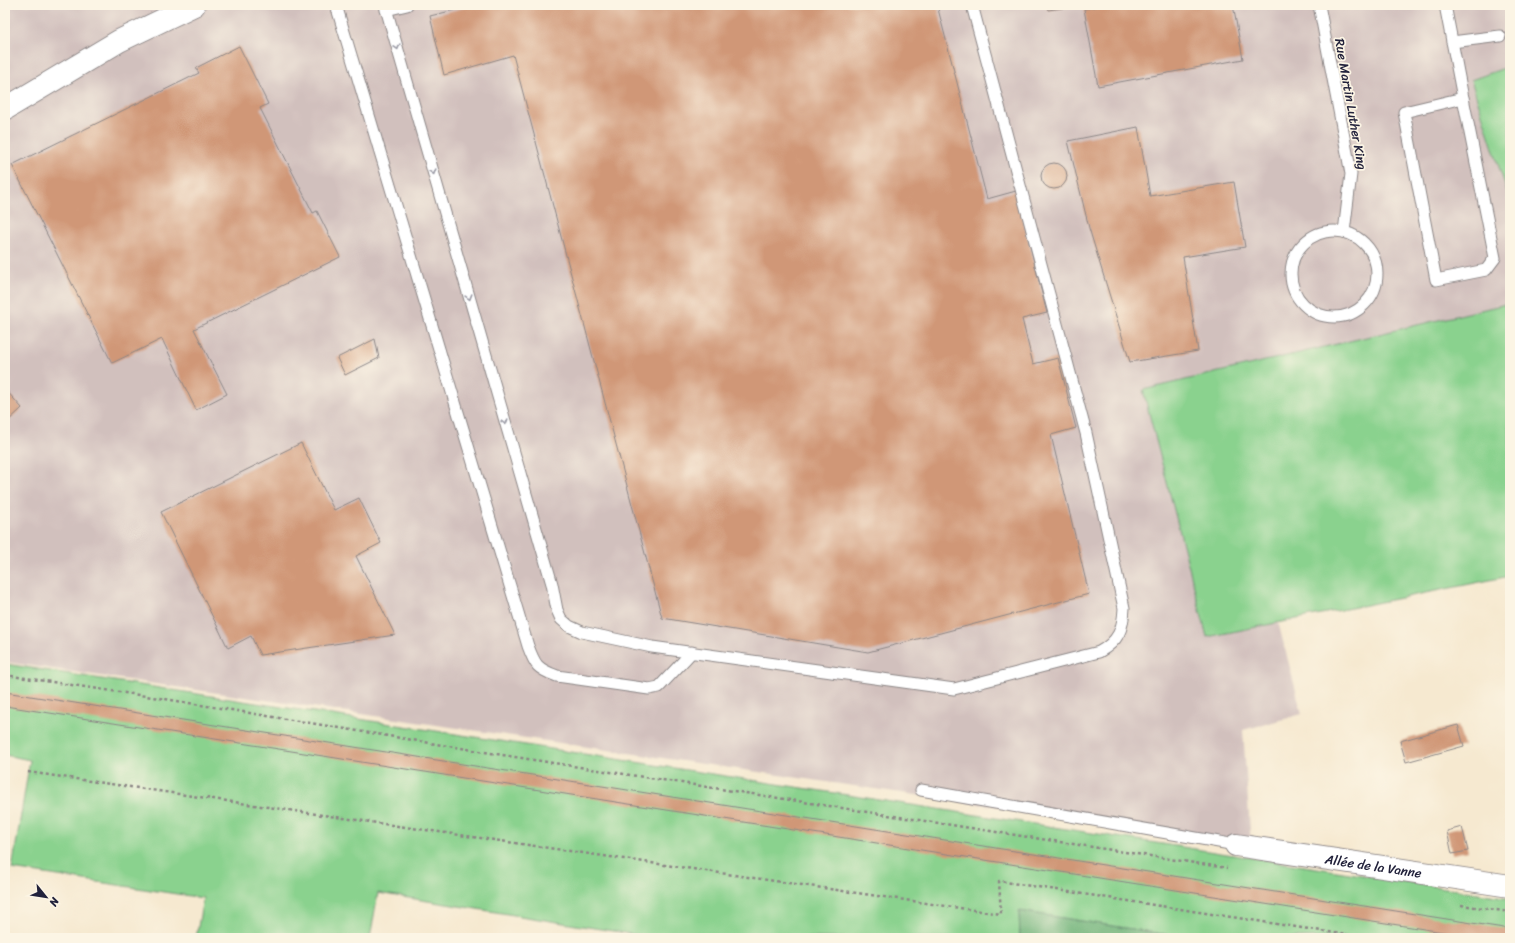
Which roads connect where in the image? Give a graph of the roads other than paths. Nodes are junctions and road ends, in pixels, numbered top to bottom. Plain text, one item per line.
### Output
1 (194, 5) edge
2 (336, 5) edge
3 (407, 5) edge
4 (972, 5) edge
5 (1319, 5) edge
6 (1445, 5) edge
7 (386, 7) edge
8 (1500, 36) dead end
9 (1452, 42) junction
10 (1463, 98) junction
11 (5, 109) edge
12 (1344, 232) junction
13 (692, 652) junction
14 (921, 790) dead end
15 (1236, 846) joint
16 (1510, 886) edge

1 - 11 street
2 - 13 lane
3 - 7 lane
4 - 13 lane
5 - 12 lane, Rue Martin Luther King
6 - 9 lane
7 -> 13 lane
8 - 9 lane
9 - 10 lane
10 - 10 lane
12 - 12 lane
14 - 15 lane
15 - 16 street, Allée de la Vanne

